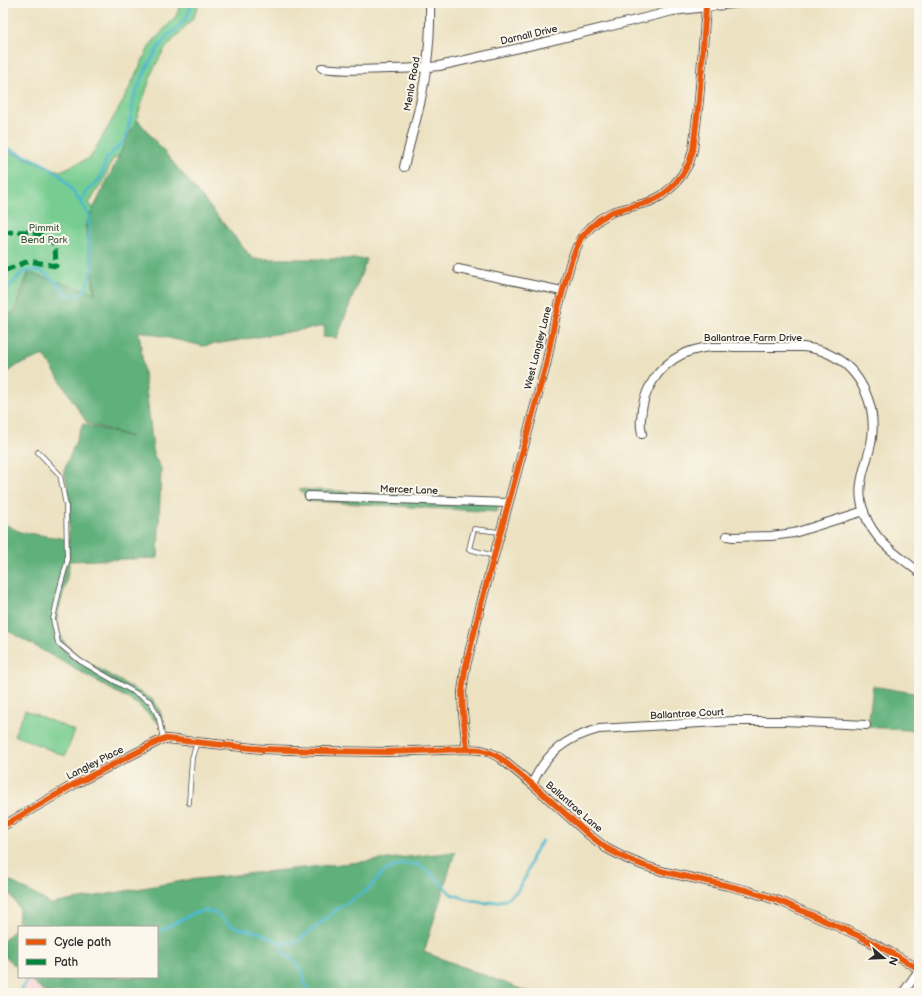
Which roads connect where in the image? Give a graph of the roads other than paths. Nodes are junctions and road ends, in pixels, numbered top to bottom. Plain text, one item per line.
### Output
1 (430, 3) edge
2 (740, 3) edge
3 (706, 7) junction
4 (322, 68) dead end
5 (427, 68) junction
6 (404, 167) dead end
7 (458, 269) dead end
8 (562, 292) junction
9 (642, 434) dead end
10 (38, 452) dead end
11 (309, 496) dead end
12 (508, 503) junction
13 (864, 511) junction
14 (500, 532) junction
15 (728, 536) dead end
16 (494, 556) junction
17 (919, 572) edge
18 (866, 725) dead end
19 (163, 739) junction
20 (199, 743) junction
21 (467, 749) junction
22 (532, 784) junction
23 (189, 803) dead end
24 (3, 826) edge
25 (919, 970) edge
26 (903, 993) edge

1 - 5 street, Menlo Road
2 - 3 street, Darnall Drive
3 - 5 street, Darnall Drive
3 - 8 street, West Langley Lane
4 - 5 street, Darnall Drive
5 - 6 street, Menlo Road
7 - 8 street
8 - 12 street, West Langley Lane
9 - 13 street, Ballantrae Farm Drive
10 - 19 lane
11 - 12 street, Mercer Lane
12 - 14 street, West Langley Lane
13 - 15 street
13 - 17 street, Ballantrae Farm Drive
14 - 16 street, West Langley Lane
14 - 16 lane
16 - 21 street, West Langley Lane
18 - 22 street, Ballantrae Court
19 - 20 street
19 - 24 street, Langley Place
20 - 21 street, Ballantrae Lane
20 - 23 lane
21 - 22 street, Ballantrae Lane
22 - 25 street, Ballantrae Lane
25 - 26 street

